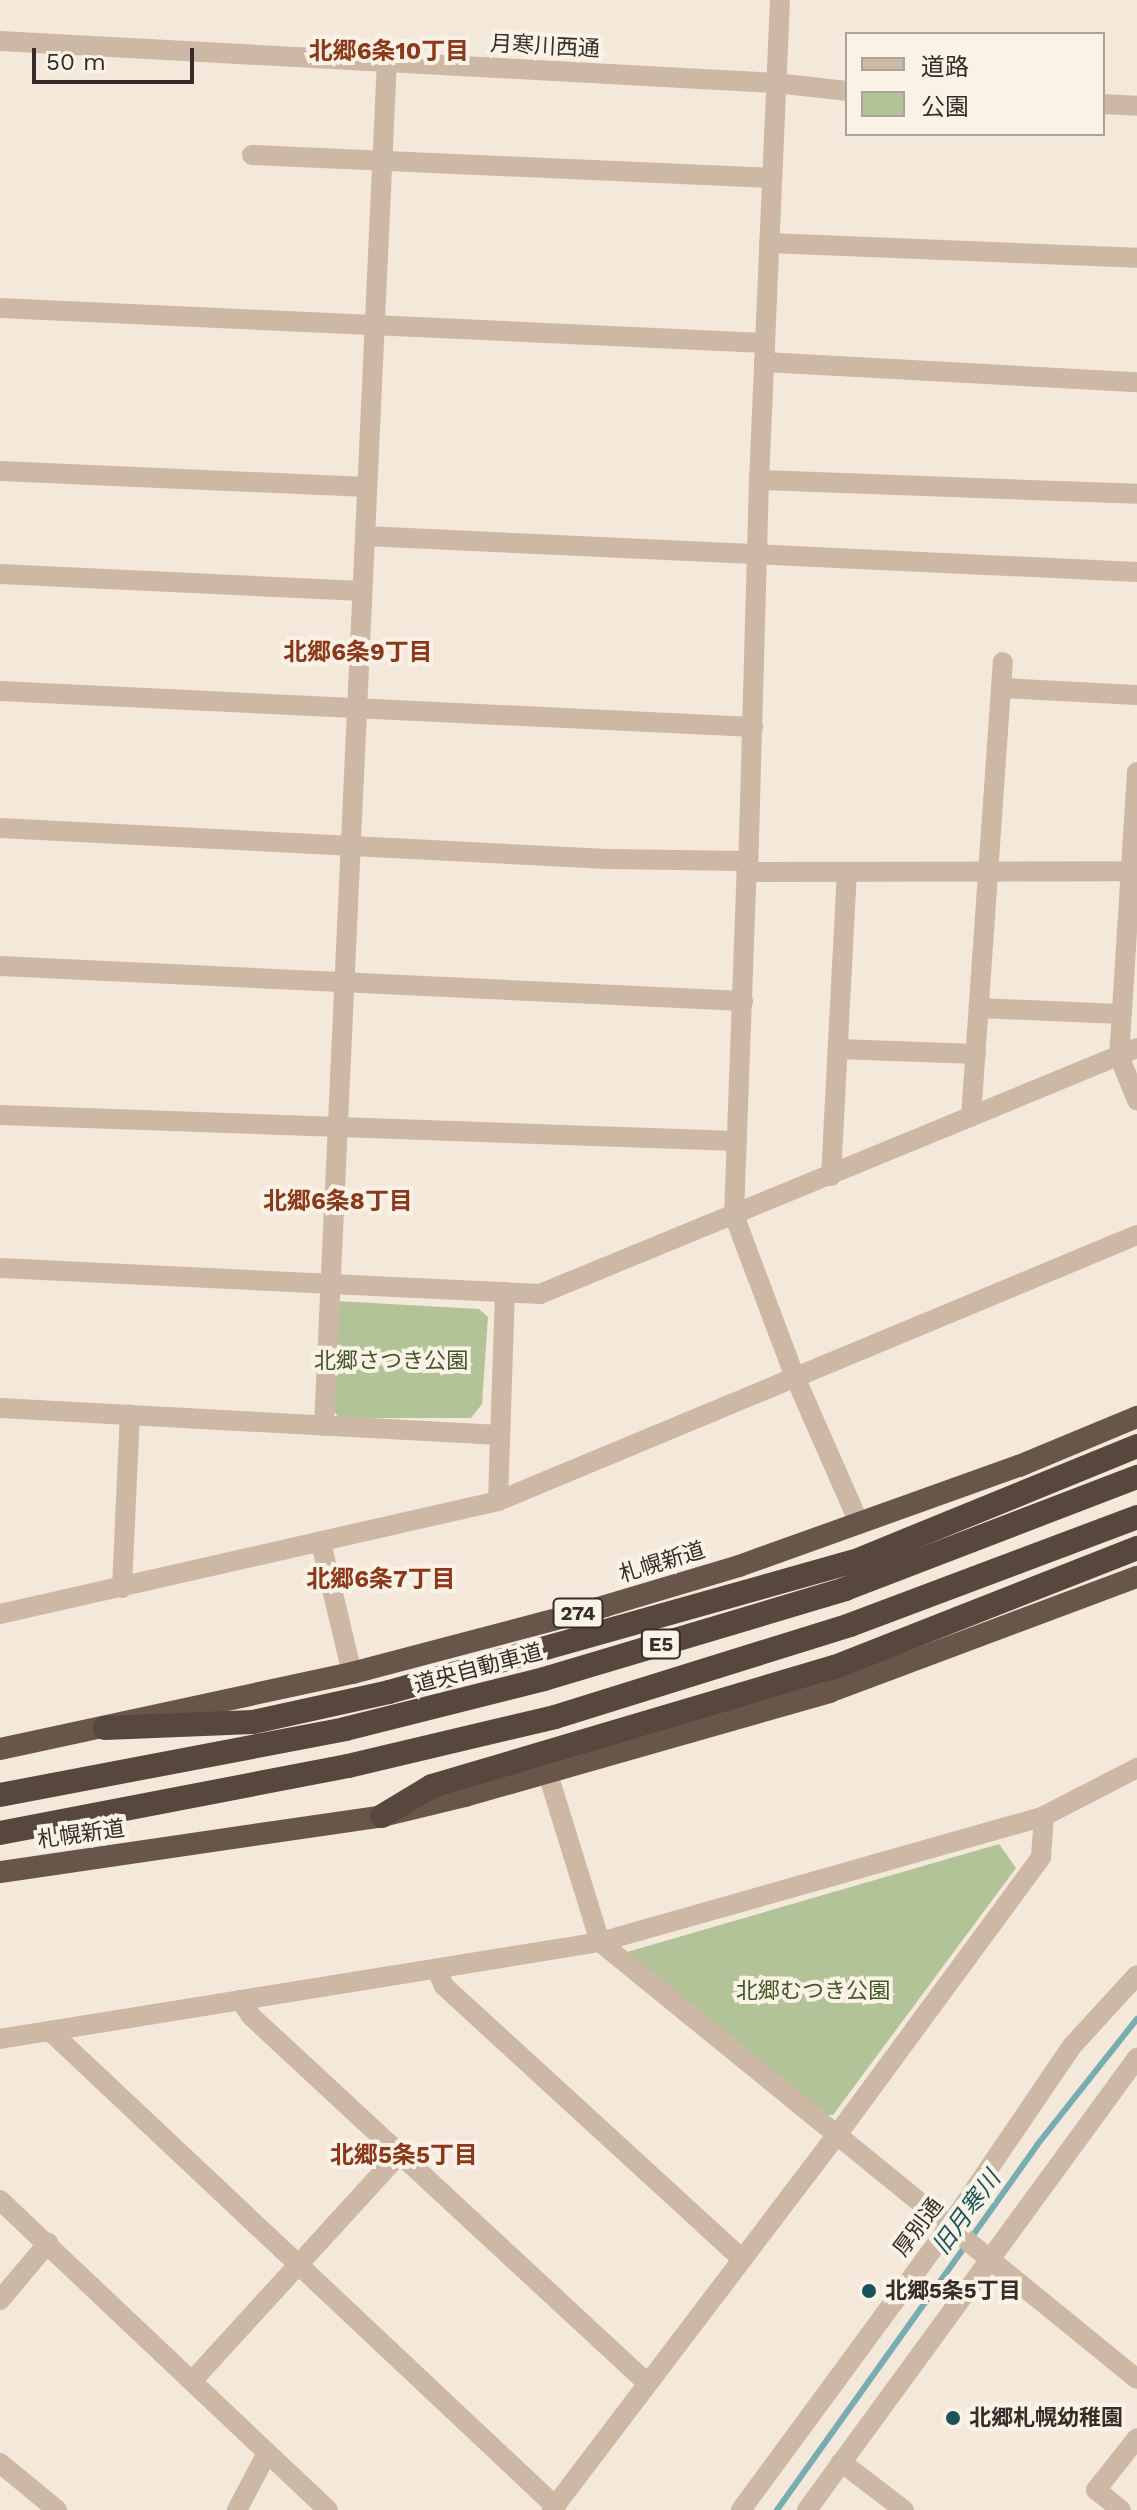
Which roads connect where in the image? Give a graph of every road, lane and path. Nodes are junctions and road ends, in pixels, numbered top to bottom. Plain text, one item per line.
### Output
1 (780, 0) edge
2 (0, 41) edge
3 (387, 62) junction
4 (775, 83) junction
5 (845, 91) edge
6 (1105, 104) edge
7 (1137, 106) edge
8 (252, 155) dead end
9 (382, 160) junction
10 (772, 178) junction
11 (769, 243) junction
12 (1137, 258) edge
13 (0, 308) edge
14 (375, 328) junction
15 (765, 352) junction
16 (1137, 382) edge
17 (0, 471) edge
18 (759, 480) junction
19 (367, 487) junction
20 (1137, 494) edge
21 (365, 536) junction
22 (757, 552) junction
23 (1137, 572) edge
24 (0, 574) edge
25 (362, 591) junction
26 (1003, 662) dead end
27 (1002, 688) junction
28 (0, 691) edge
29 (1137, 695) edge
30 (357, 710) junction
31 (753, 727) junction
32 (1137, 772) edge
33 (0, 828) edge
34 (351, 845) junction
35 (1134, 871) edge
36 (748, 872) junction
37 (990, 872) junction
38 (847, 873) junction
39 (0, 966) edge
40 (344, 983) junction
41 (743, 1001) junction
42 (979, 1008) junction
43 (1120, 1014) junction
44 (838, 1049) junction
45 (1128, 1052) edge
46 (976, 1054) junction
47 (1137, 1100) edge
48 (0, 1115) edge
49 (971, 1117) junction
50 (338, 1125) junction
51 (737, 1141) junction
52 (831, 1176) junction
53 (734, 1215) junction
54 (1137, 1235) edge
55 (0, 1268) edge
56 (330, 1284) junction
57 (505, 1292) junction
58 (795, 1377) junction
59 (0, 1408) edge
60 (130, 1414) junction
61 (1137, 1417) edge
62 (324, 1426) junction
63 (499, 1435) junction
64 (1137, 1446) edge
65 (1137, 1477) edge
66 (498, 1501) junction
67 (1137, 1517) edge
68 (859, 1523) junction
69 (321, 1543) junction
70 (1137, 1548) edge
71 (1137, 1577) edge
72 (122, 1588) junction
73 (0, 1614) edge
74 (352, 1673) junction
75 (105, 1728) junction
76 (0, 1749) edge
77 (1137, 1768) edge
78 (548, 1774) junction
79 (0, 1795) edge
80 (382, 1816) junction
81 (1044, 1816) junction
82 (0, 1833) edge
83 (0, 1872) edge
84 (600, 1942) junction
85 (437, 1970) junction
86 (1137, 1975) edge
87 (240, 2000) junction
88 (51, 2032) junction
89 (0, 2039) edge
90 (1137, 2058) edge
91 (837, 2135) junction
92 (401, 2152) junction
93 (0, 2200) edge
94 (953, 2230) junction
95 (48, 2243) junction
96 (986, 2254) junction
97 (742, 2259) junction
98 (296, 2264) junction
99 (0, 2300) edge
100 (1137, 2379) edge
101 (193, 2380) junction
102 (647, 2383) junction
103 (1137, 2438) edge
104 (267, 2453) junction
105 (841, 2462) junction
106 (0, 2463) edge
107 (554, 2508) edge
108 (57, 2510) edge
109 (237, 2510) edge
110 (328, 2510) edge
111 (741, 2510) edge
112 (807, 2510) edge
113 (904, 2510) edge
114 (1121, 2510) edge

1 - 4 street
2 - 3 street, 月寒川西通
3 - 4 street, 月寒川西通
3 - 9 street
4 - 5 street, 月寒川西通
4 - 10 street
6 - 7 street
8 - 9 street
9 - 10 street
9 - 14 street
10 - 11 street
11 - 12 street
11 - 15 street
13 - 14 street
14 - 15 street
14 - 19 street
15 - 16 street
15 - 18 street
17 - 19 street
18 - 20 street
18 - 22 street
19 - 21 street
21 - 22 street
21 - 25 street
22 - 23 street
22 - 31 street
24 - 25 street
25 - 30 street
26 - 27 street
27 - 29 street
27 - 37 street
28 - 30 street
30 - 31 street
30 - 34 street
31 - 36 street
32 - 35 street
33 - 34 street
34 - 36 street
34 - 40 street
35 - 37 street
35 - 43 street
36 - 38 street
36 - 41 street
37 - 38 street
37 - 42 street
38 - 44 street
39 - 40 street
40 - 41 street
40 - 50 street
41 - 51 street
42 - 43 street
42 - 46 street
43 - 45 street
44 - 46 street
44 - 52 street
45 - 47 street
45 - 49 street
46 - 49 street
48 - 50 street
49 - 52 street
50 - 51 street
50 - 56 street
51 - 53 street
52 - 53 street
53 - 57 street
53 - 58 street
54 - 58 street
55 - 56 street
56 - 57 street
56 - 62 street
57 - 63 street
58 - 66 street
58 - 68 street
59 - 60 street
60 - 62 street
60 - 72 street
61 - 68 highway, 札幌新道 / 274
62 - 63 street
63 - 66 street
64 - 75 highway
65 - 79 highway, 道央自動車道 / E5
66 - 69 street
67 - 82 highway, E5
68 - 74 highway, 札幌新道 / 274
69 - 72 street
69 - 74 street
70 - 80 highway
71 - 78 highway, 札幌新道
72 - 73 street
74 - 75 highway, 札幌新道 / 274
75 - 76 highway, 札幌新道 / 274
77 - 81 street
78 - 80 highway, 札幌新道
78 - 84 street
80 - 83 highway, 札幌新道
81 - 84 street
81 - 91 street
84 - 85 street
84 - 91 street
85 - 87 street
85 - 97 street
86 - 94 street, 厚別通
87 - 88 street
87 - 92 street
88 - 89 street
88 - 98 street
90 - 96 street
91 - 94 street
91 - 97 street
92 - 98 street
92 - 102 street
93 - 95 street
94 - 96 street
94 - 111 street, 厚別通
95 - 99 street
95 - 101 street
96 - 100 street
96 - 105 street
97 - 102 street
98 - 101 street
98 - 107 street
101 - 104 street
102 - 107 street
103 - 114 street
104 - 109 street
104 - 110 street
105 - 112 street
105 - 113 street
106 - 108 street

